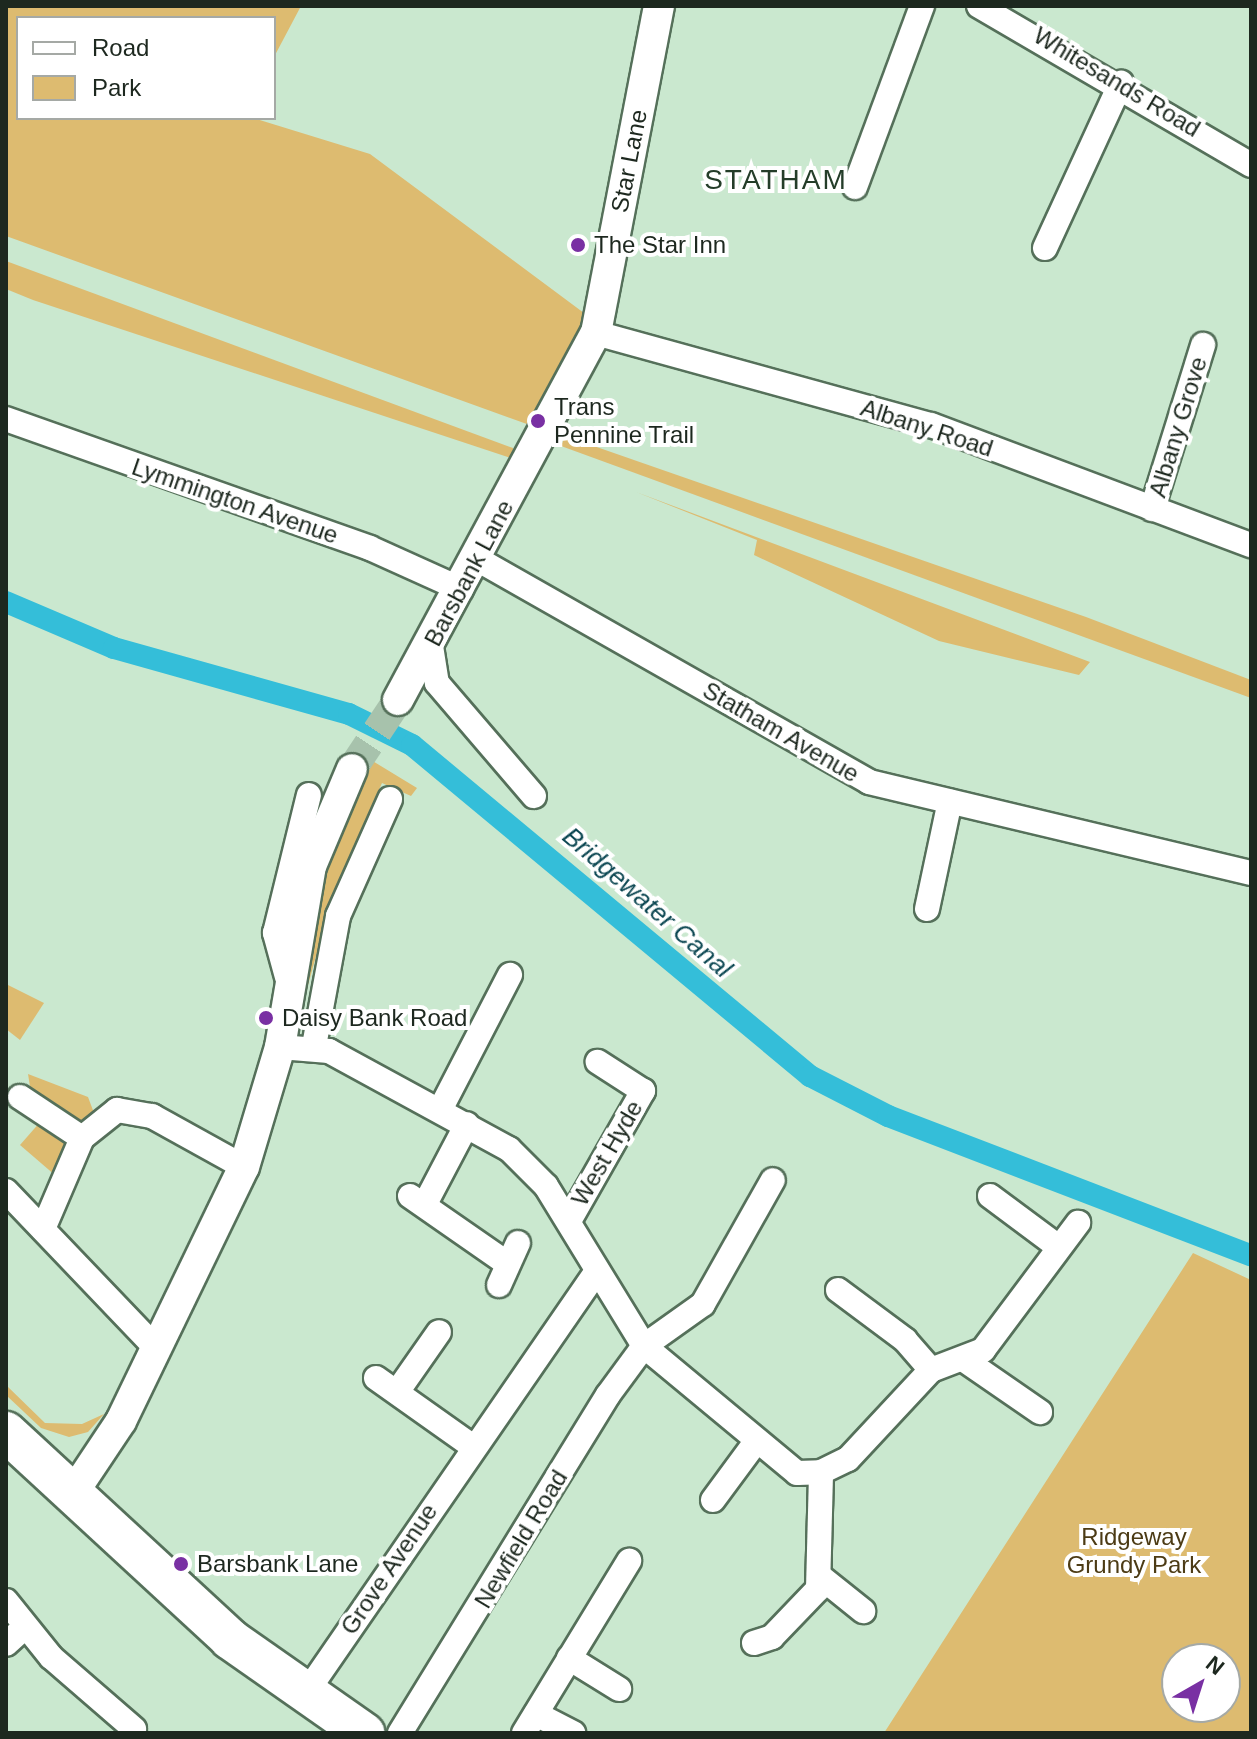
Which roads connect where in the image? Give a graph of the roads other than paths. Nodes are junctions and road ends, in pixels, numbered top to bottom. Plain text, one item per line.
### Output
1 (659, 6) edge
2 (922, 6) edge
3 (979, 6) edge
4 (1121, 83) junction
5 (1251, 165) edge
6 (855, 187) dead end
7 (1045, 248) dead end
8 (596, 333) junction
9 (1203, 345) dead end
10 (6, 419) edge
11 (539, 445) joint
12 (1152, 509) junction
13 (1251, 545) edge
14 (477, 559) junction
15 (461, 589) junction
16 (431, 646) junction
17 (398, 700) tunnel mouth
18 (352, 769) tunnel mouth
19 (309, 795) dead end
20 (534, 796) dead end
21 (390, 799) dead end
22 (950, 801) junction
23 (1251, 873) edge
24 (927, 909) dead end
25 (510, 975) dead end
26 (287, 977) junction
27 (314, 1046) junction
28 (280, 1047) junction
29 (598, 1062) dead end
30 (20, 1097) dead end
31 (441, 1108) junction
32 (467, 1124) junction
33 (82, 1138) junction
34 (244, 1167) junction
35 (773, 1180) dead end
36 (6, 1191) edge
37 (990, 1196) dead end
38 (569, 1221) junction
39 (1078, 1223) dead end
40 (43, 1229) junction
41 (1057, 1246) junction
42 (508, 1264) dead end
43 (597, 1271) junction
44 (838, 1290) dead end
45 (439, 1332) dead end
46 (644, 1346) junction
47 (156, 1348) junction
48 (966, 1361) junction
49 (931, 1370) junction
50 (376, 1378) dead end
51 (397, 1392) junction
52 (6, 1412) edge
53 (1040, 1412) dead end
54 (6, 1432) edge
55 (755, 1443) junction
56 (472, 1446) junction
57 (821, 1472) junction
58 (62, 1478) junction
59 (713, 1500) dead end
60 (629, 1561) dead end
61 (822, 1578) junction
62 (6, 1601) edge
63 (863, 1611) dead end
64 (24, 1628) junction
65 (754, 1643) dead end
66 (6, 1644) edge
67 (569, 1658) junction
68 (619, 1689) dead end
69 (306, 1693) junction
70 (530, 1723) edge
71 (134, 1729) dead end
72 (364, 1733) edge
73 (400, 1733) edge
74 (573, 1733) edge

1 - 8 street, Star Lane
2 - 6 street
3 - 4 street, Whitesands Road
4 - 5 street, Whitesands Road
4 - 7 street
8 - 11 street, Star Lane
8 - 12 street, Albany Road
9 - 12 street, Albany Grove
10 - 15 street, Lymmington Avenue
11 - 14 street, Barsbank Lane
12 - 13 street, Albany Road
14 - 15 street, Barsbank Lane
14 - 22 street, Statham Avenue
15 - 16 street, Barsbank Lane
16 - 17 street, Barsbank Lane
16 - 20 street
18 - 26 street
19 - 26 street
21 - 27 street
22 - 23 street, Statham Avenue
22 - 24 street
25 - 31 street
26 - 28 street
27 - 28 street
27 - 31 street
28 - 34 street
29 - 38 street, West Hyde
30 - 33 street
31 - 32 street
32 - 38 street
32 - 42 street
33 - 34 street
33 - 40 street
34 - 47 street
35 - 46 street
36 - 40 street
37 - 41 street
38 - 43 street
39 - 41 street
40 - 47 street
41 - 48 street
43 - 46 street
43 - 56 street, Grove Avenue
44 - 49 street
45 - 51 street
46 - 55 street
46 - 73 street, Newfield Road
47 - 58 street
48 - 49 street
48 - 53 street
49 - 57 street
50 - 51 street
51 - 56 street
52 - 58 main road
54 - 58 main road
55 - 57 street
55 - 59 street
56 - 69 street, Grove Avenue
57 - 61 street
58 - 69 main road
60 - 67 street
61 - 63 street
61 - 65 street
62 - 64 street
64 - 66 street
64 - 71 street
67 - 68 street
67 - 70 street
69 - 72 main road
70 - 74 street

